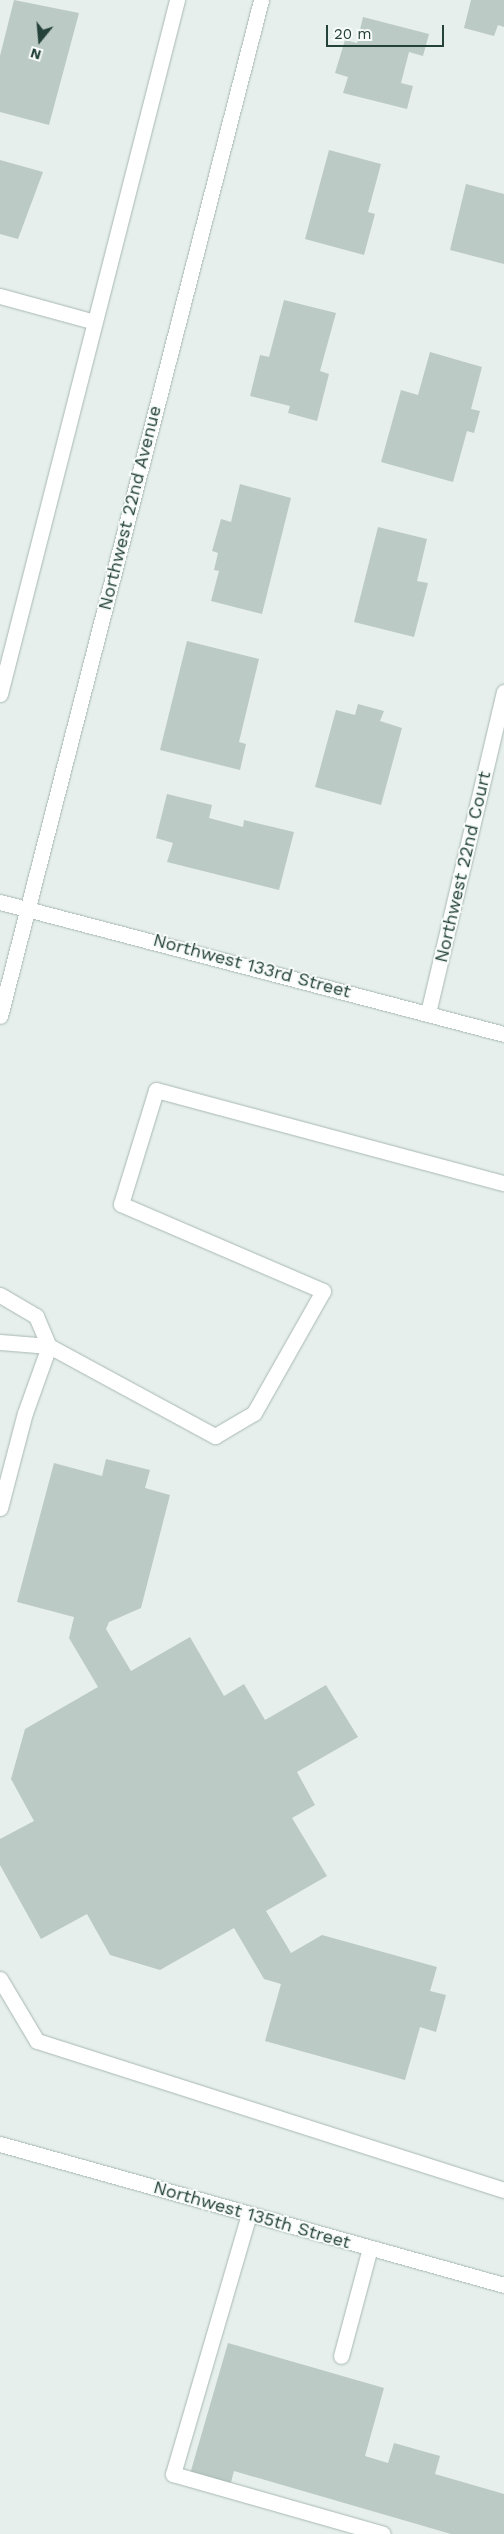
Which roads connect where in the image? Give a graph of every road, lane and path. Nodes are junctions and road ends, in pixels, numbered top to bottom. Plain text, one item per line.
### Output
1 (177, 0) edge
2 (261, 0) edge
3 (0, 296) edge
4 (95, 322) junction
5 (504, 692) edge
6 (0, 694) edge
7 (0, 902) edge
8 (28, 907) junction
9 (428, 1013) junction
10 (0, 1016) edge
11 (504, 1034) edge
12 (504, 1183) edge
13 (0, 1295) edge
14 (0, 1342) edge
15 (49, 1346) junction
16 (0, 1508) edge
17 (0, 1979) edge
18 (0, 2144) edge
19 (504, 2190) edge
20 (249, 2214) junction
21 (370, 2248) junction
22 (504, 2285) edge
23 (341, 2356) dead end
24 (382, 2534) edge

1 - 4 main road
2 - 8 main road, Northwest 22nd Avenue
3 - 4 main road
4 - 6 main road
5 - 9 main road, Northwest 22nd Court
7 - 8 main road, Northwest 133rd Street
8 - 9 main road, Northwest 133rd Street
8 - 10 main road, Northwest 22nd Avenue
9 - 11 main road, Northwest 133rd Street
12 - 15 main road
13 - 15 main road
14 - 15 main road
15 - 16 main road
17 - 19 main road
18 - 20 main road, Northwest 135th Street
20 - 21 main road, Northwest 135th Street
20 - 24 main road
21 - 22 main road, Northwest 135th Street
21 - 23 main road

